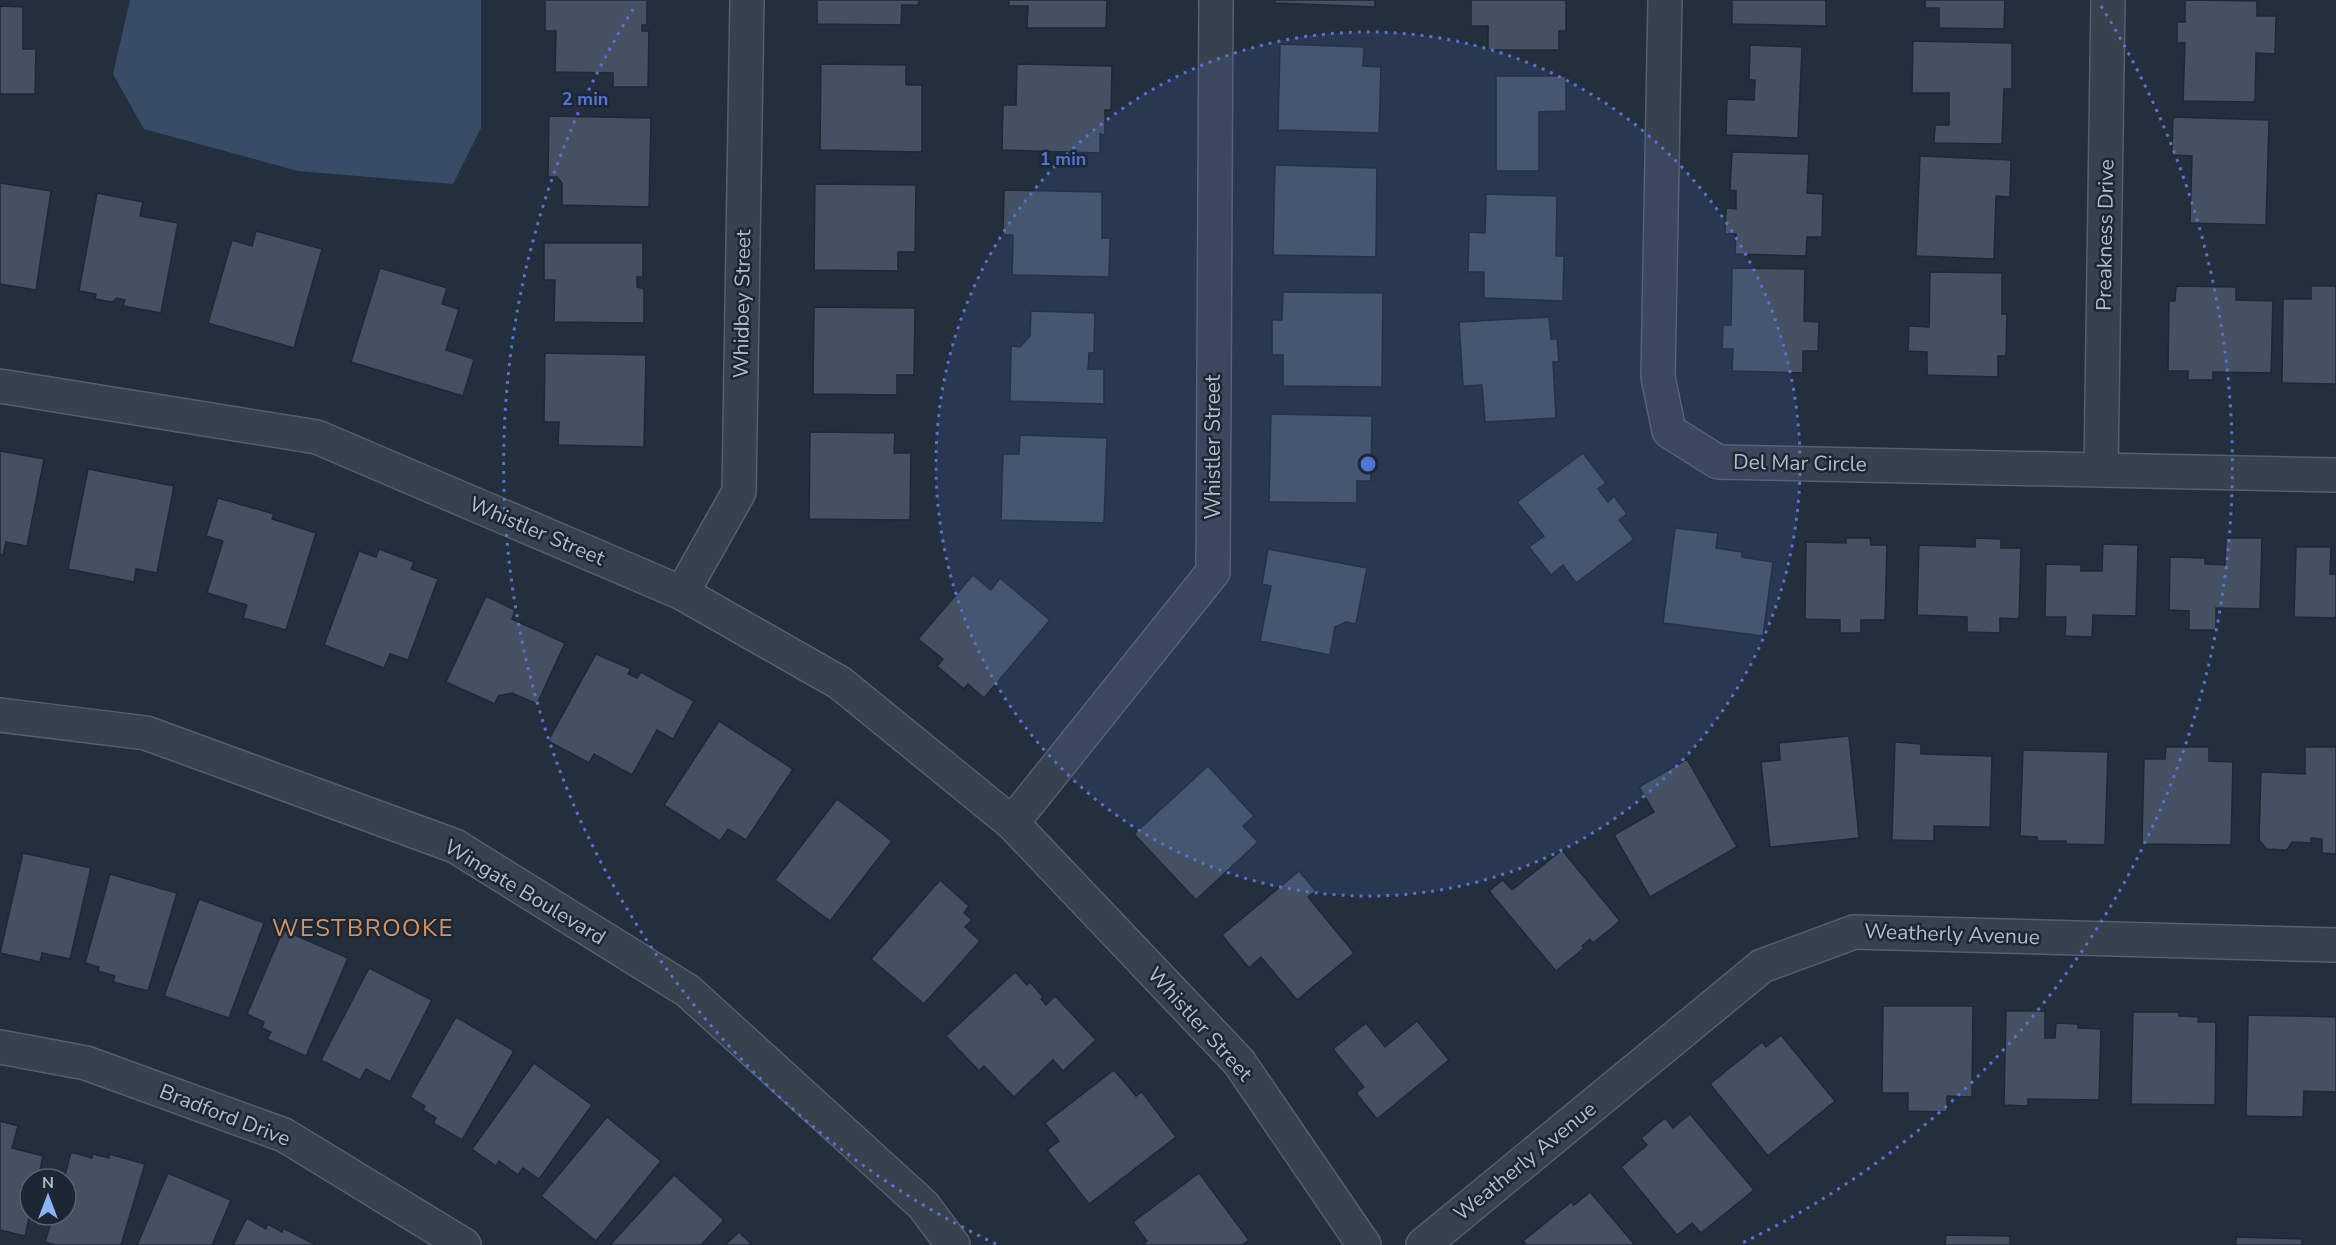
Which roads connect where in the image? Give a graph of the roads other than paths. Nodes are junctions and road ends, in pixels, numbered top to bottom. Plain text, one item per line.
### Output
1 (747, 0) edge
2 (1216, 0) edge
3 (1665, 0) edge
4 (2108, 0) edge
5 (0, 386) edge
6 (2101, 470) junction
7 (2336, 475) edge
8 (682, 593) junction
9 (0, 715) edge
10 (1012, 823) junction
11 (2336, 945) edge
12 (0, 1047) edge
13 (464, 1245) edge
14 (952, 1245) edge
15 (1364, 1245) edge
16 (1423, 1245) edge

1 - 8 street, Whidbey Street
2 - 10 street, Whistler Street
3 - 6 street, Del Mar Circle
4 - 6 street, Preakness Drive
5 - 8 street, Whistler Street
6 - 7 street, Del Mar Circle
8 - 10 street, Whistler Street
9 - 14 street, Wingate Boulevard
10 - 15 street, Whistler Street
11 - 16 street, Weatherly Avenue
12 - 13 street, Bradford Drive

